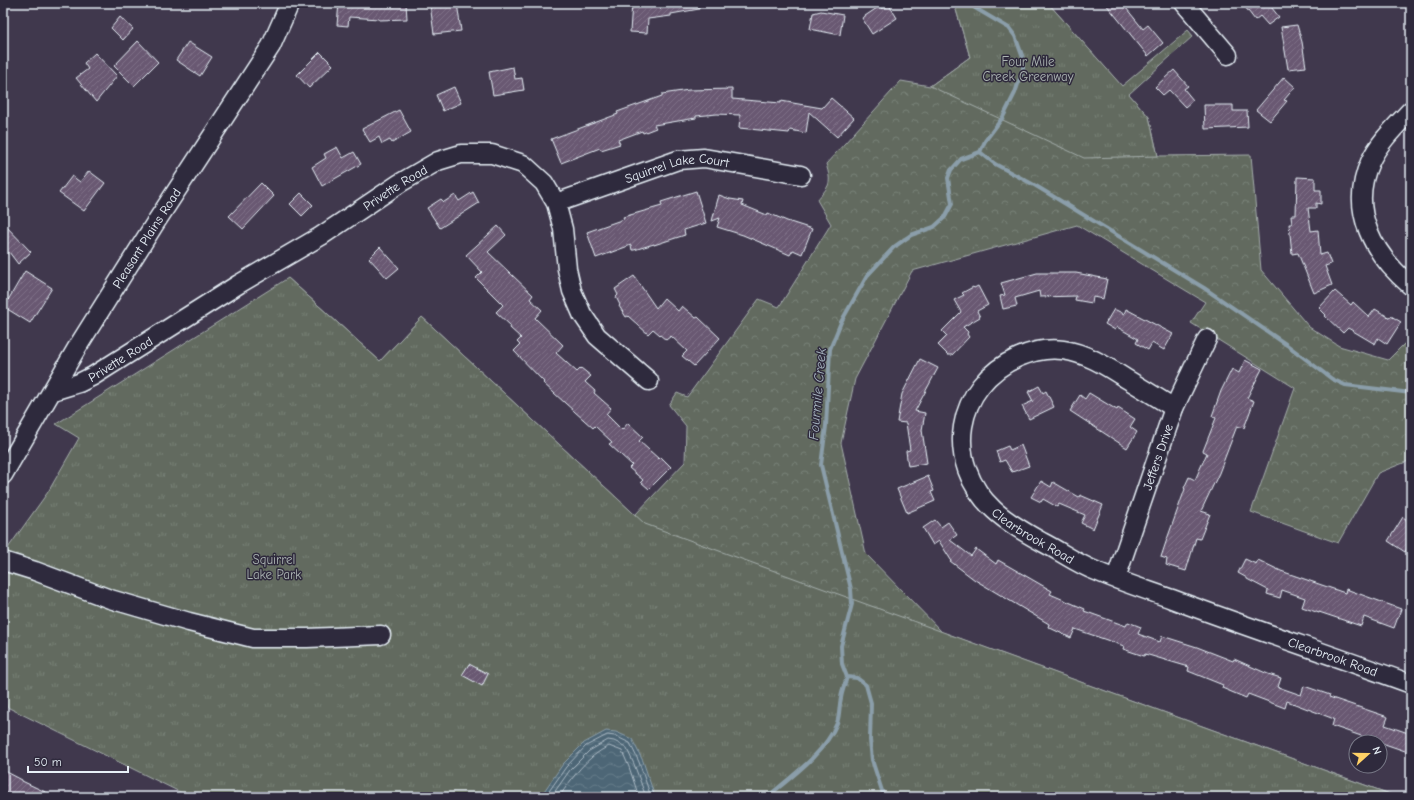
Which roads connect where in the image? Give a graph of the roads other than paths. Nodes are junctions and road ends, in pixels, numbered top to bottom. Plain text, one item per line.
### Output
1 (290, 3) edge
2 (1184, 3) edge
3 (1228, 55) dead end
4 (1411, 110) edge
5 (801, 176) dead end
6 (556, 203) junction
7 (1411, 286) edge
8 (1207, 339) dead end
9 (649, 381) dead end
10 (53, 391) junction
11 (1174, 408) junction
12 (3, 475) edge
13 (3, 561) edge
14 (1116, 578) junction
15 (381, 635) dead end
16 (1411, 684) edge

1 - 10 street, Pleasant Plains Road
2 - 3 street
4 - 7 street
5 - 6 street, Squirrel Lake Court
6 - 9 street, Privette Road
6 - 10 street, Privette Road
8 - 11 street, Jeffers Drive
10 - 12 street, Pleasant Plains Road
11 - 14 street, Jeffers Drive
11 - 14 street, Clearbrook Road
13 - 15 street
14 - 16 street, Clearbrook Road

